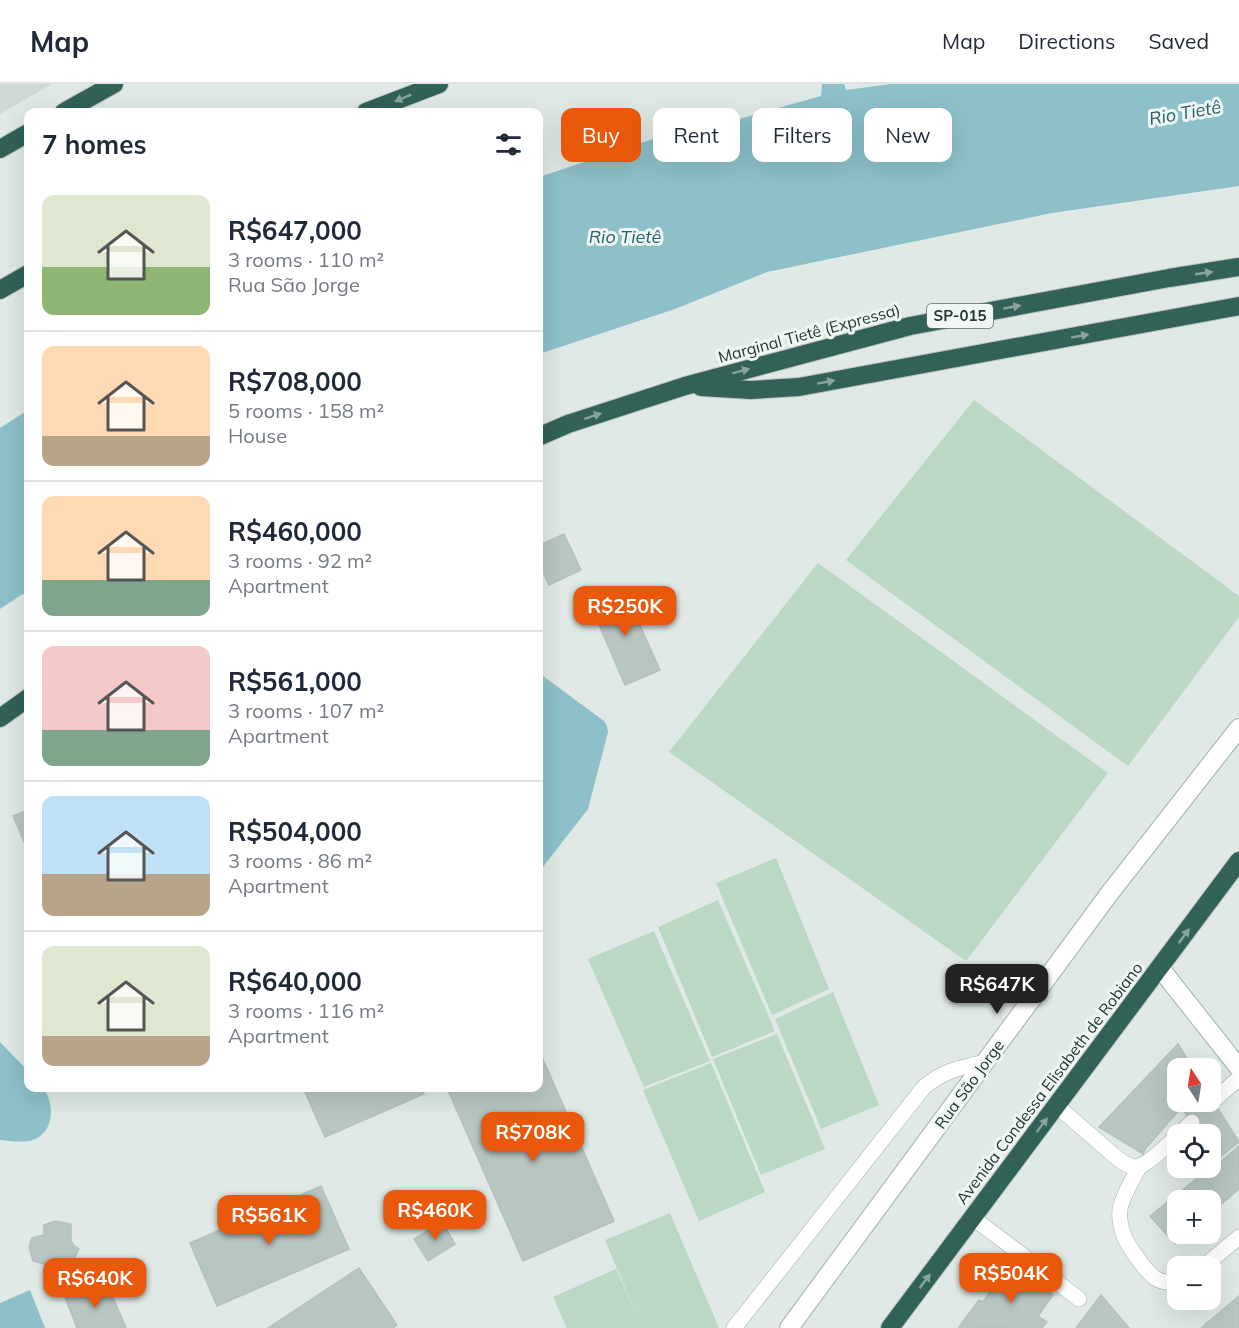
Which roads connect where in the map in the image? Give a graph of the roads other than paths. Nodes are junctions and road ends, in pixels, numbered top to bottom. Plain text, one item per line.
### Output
1 (114, 84) edge
2 (439, 84) edge
3 (71, 108) edge
4 (376, 108) edge
5 (24, 135) edge
6 (0, 149) edge
7 (1239, 267) edge
8 (24, 276) edge
9 (0, 290) edge
10 (1239, 306) edge
11 (685, 386) junction
12 (543, 434) edge
13 (24, 701) edge
14 (0, 718) edge
15 (1239, 728) edge
16 (1239, 861) edge
17 (1160, 968) junction
18 (985, 1062) junction
19 (1239, 1068) edge
20 (1239, 1078) edge
21 (1221, 1095) edge
22 (1057, 1106) junction
23 (1167, 1145) edge
24 (1140, 1166) junction
25 (973, 1218) junction
26 (1239, 1237) edge
27 (1215, 1256) edge
28 (1167, 1282) edge
29 (1079, 1299) dead end
30 (896, 1325) edge
31 (734, 1328) edge
32 (789, 1328) edge

1 - 3 highway
2 -> 4 highway
5 - 6 highway
11 -> 7 highway, Marginal Tietê (Expressa) / SP-015
8 - 9 highway
11 -> 10 highway
12 -> 11 highway, Marginal Tietê (Expressa) / SP-015
13 - 14 highway
15 - 18 street, Rua São Jorge
17 -> 16 highway, Avenida Condessa Elisabeth de Robiano
17 - 19 street
17 - 22 highway, Avenida Condessa Elisabeth de Robiano
18 - 31 lane
18 - 32 street, Rua São Jorge
20 - 21 lane
22 - 24 lane
25 -> 22 highway, Avenida Condessa Elisabeth de Robiano
23 - 24 lane
24 - 28 lane
25 - 29 lane
30 -> 25 highway, Avenida Condessa Elisabeth de Robiano
26 - 27 lane

